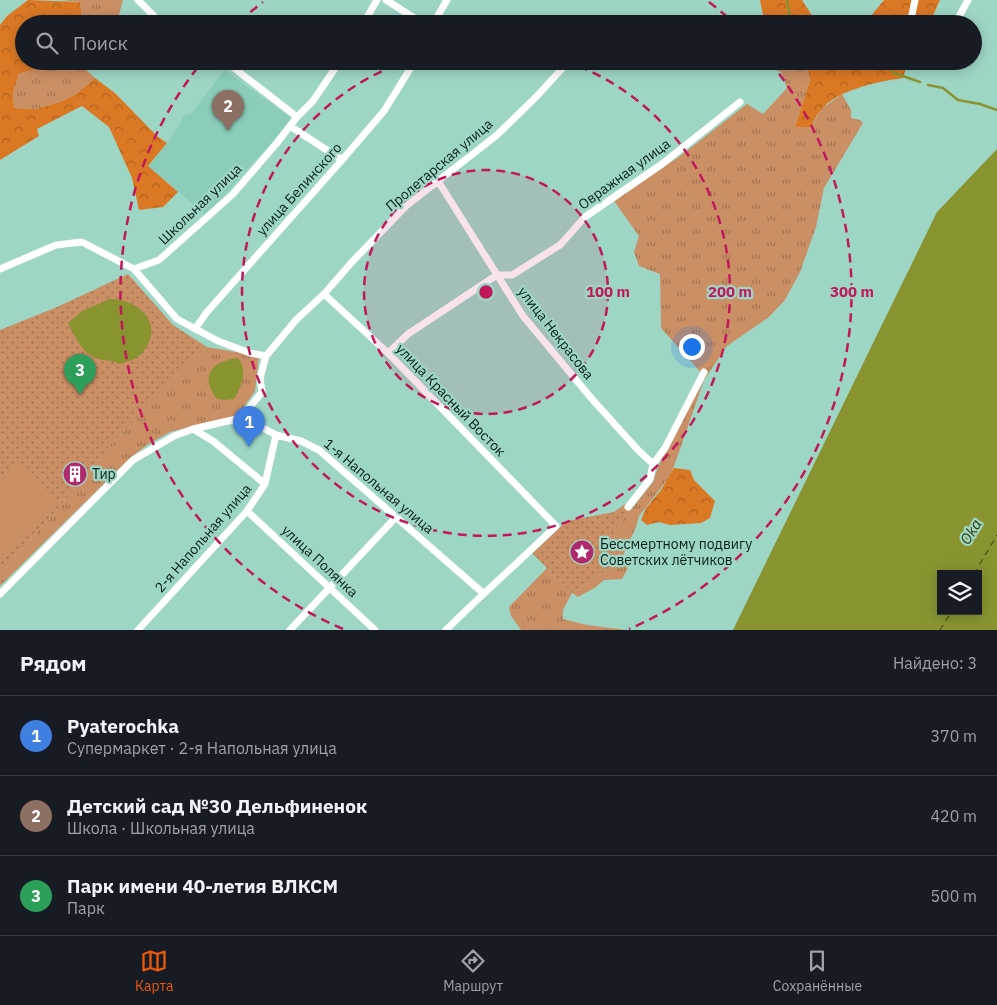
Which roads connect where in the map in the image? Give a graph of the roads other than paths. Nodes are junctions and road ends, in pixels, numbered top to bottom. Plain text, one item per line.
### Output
1 (138, 0) edge
2 (377, 0) edge
3 (386, 0) edge
4 (447, 0) edge
5 (915, 0) edge
6 (968, 0) edge
7 (153, 15) edge
8 (368, 15) edge
9 (410, 15) edge
10 (438, 15) edge
11 (912, 15) edge
12 (960, 15) edge
13 (237, 70) edge
14 (334, 70) edge
15 (409, 70) edge
16 (561, 70) edge
17 (740, 102) dead end
18 (297, 117) junction
19 (290, 126) junction
20 (342, 160) junction
21 (438, 181) junction
22 (0, 269) edge
23 (134, 269) junction
24 (497, 275) junction
25 (324, 294) junction
26 (195, 329) junction
27 (388, 353) junction
28 (266, 356) junction
29 (704, 372) dead end
30 (241, 418) junction
31 (193, 429) junction
32 (276, 435) junction
33 (654, 464) junction
34 (265, 484) junction
35 (628, 507) dead end
36 (247, 511) junction
37 (397, 516) junction
38 (329, 587) junction
39 (483, 593) junction
40 (0, 594) edge
41 (138, 630) edge
42 (290, 630) edge
43 (375, 630) edge
44 (446, 630) edge

1 - 7 street
2 - 8 street
3 - 9 street
4 - 10 street
5 - 11 street
6 - 12 street
13 - 18 street
14 - 18 street, Школьная улица
15 - 20 street, улица Белинского
16 - 21 street, Пролетарская улица
17 - 24 street, Овражная улица
18 - 19 street, Школьная улица
19 - 20 street
19 - 23 street, Школьная улица
20 - 26 street, улица Белинского
21 - 24 street, улица Некрасова
21 - 25 street, Пролетарская улица
22 - 23 street
23 - 26 street
24 - 27 street
24 - 33 street, улица Некрасова
25 - 27 street, улица Красный Восток
25 - 28 street, Пролетарская улица
26 - 28 street
27 - 39 street, улица Красный Восток
28 - 30 street
29 - 33 street
30 - 31 street
30 - 32 street, 1-я Напольная улица
31 - 34 street, 2-я Напольная улица
31 - 40 street
32 - 34 street
32 - 37 street, 1-я Напольная улица
33 - 35 street
34 - 36 street, 2-я Напольная улица
36 - 38 street, улица Полянка
36 - 41 street, 2-я Напольная улица
37 - 38 street
37 - 39 street, 1-я Напольная улица
38 - 42 street
38 - 43 street, улица Полянка
39 - 44 street

